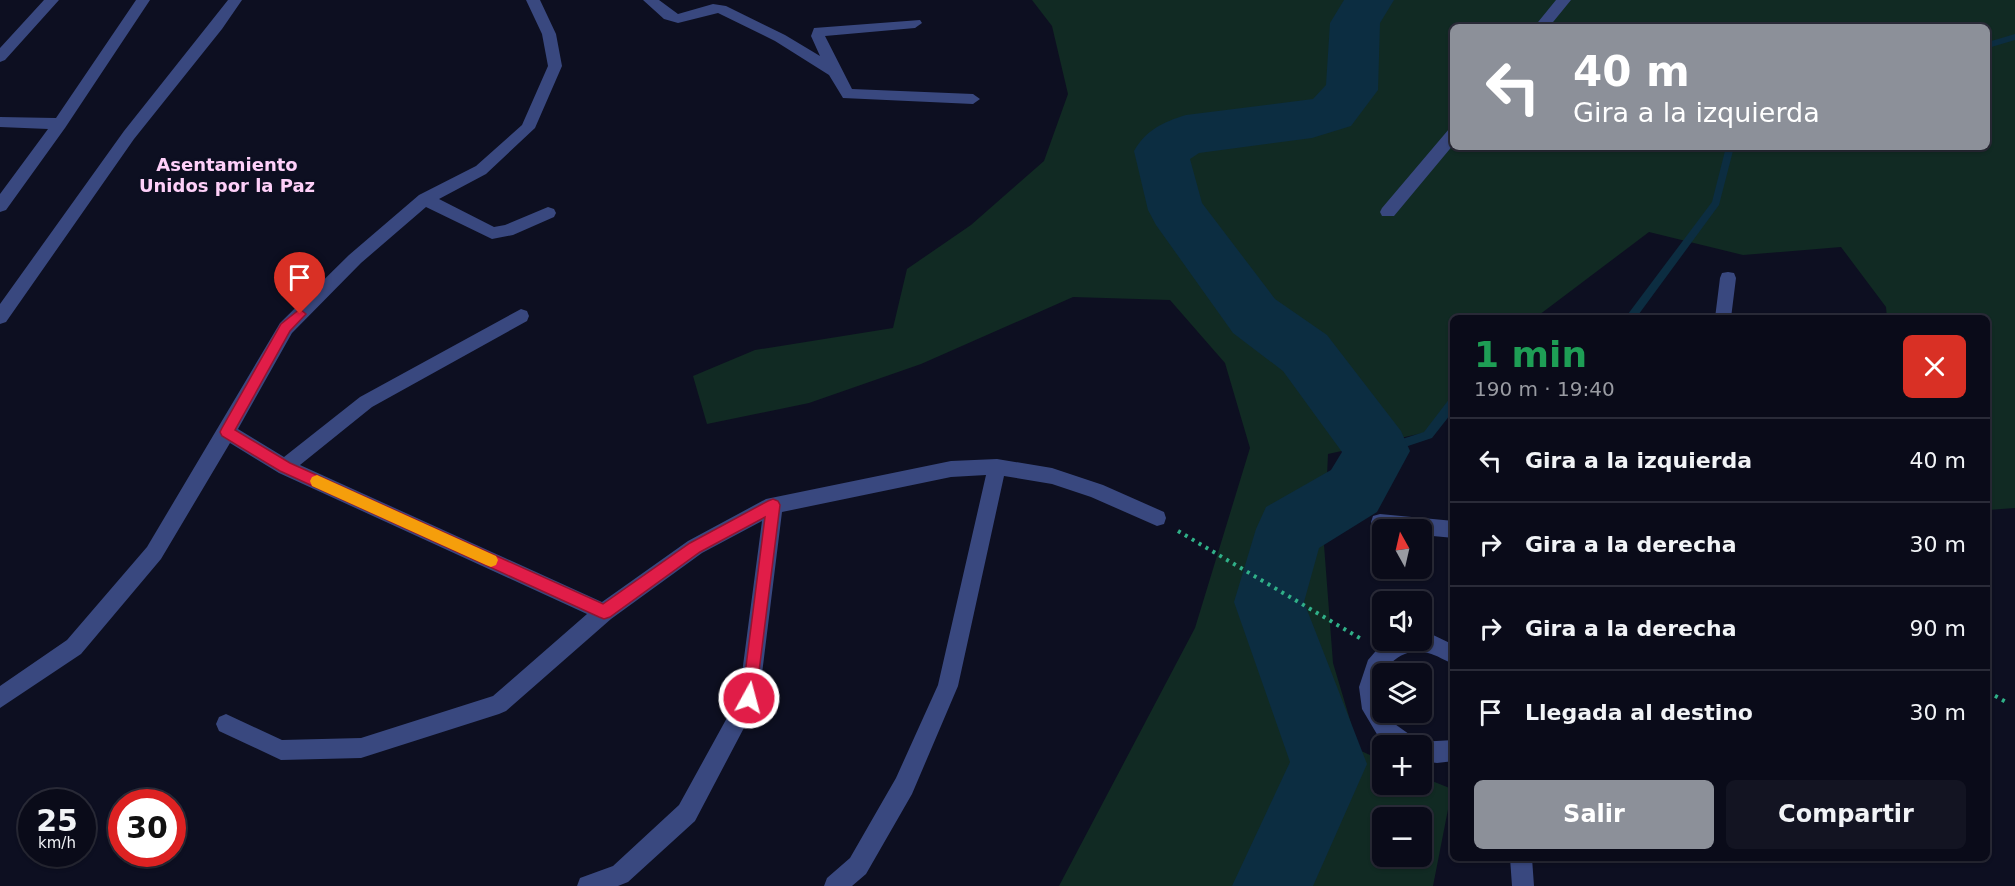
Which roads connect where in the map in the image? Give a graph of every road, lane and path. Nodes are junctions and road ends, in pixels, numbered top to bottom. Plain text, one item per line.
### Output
1 (52, 0) edge
2 (143, 0) edge
3 (235, 0) edge
4 (533, 0) edge
5 (650, 0) edge
6 (1564, 0) edge
7 (915, 23) dead end
8 (1544, 24) edge
9 (0, 57) edge
10 (834, 71) junction
11 (973, 99) dead end
12 (0, 122) edge
13 (60, 124) junction
14 (1450, 138) edge
15 (425, 199) junction
16 (0, 206) edge
17 (1388, 212) dead end
18 (548, 213) dead end
19 (1728, 278) dead end
20 (1723, 315) edge
21 (521, 316) dead end
22 (0, 317) edge
23 (227, 432) junction
24 (285, 467) junction
25 (997, 467) junction
26 (773, 505) junction
27 (1157, 518) joint
28 (1432, 528) edge
29 (1450, 530) edge
30 (604, 612) junction
31 (1370, 645) dead end
32 (1450, 653) edge
33 (1990, 693) edge
34 (0, 698) edge
35 (2008, 703) dead end
36 (226, 724) dead end
37 (1393, 735) edge
38 (1450, 751) edge
39 (1432, 752) edge
40 (1521, 861) edge
41 (588, 886) edge
42 (835, 886) edge
43 (1523, 886) edge

1 - 9 street
2 - 13 street
3 - 22 street
4 - 15 street
5 - 10 street
6 - 8 street
7 - 10 street
10 - 11 street
12 - 13 street
13 - 16 street
14 - 17 street
15 - 18 street
15 - 23 street
19 - 20 street
21 - 24 street
23 - 24 street
23 - 34 street
24 - 30 street
25 - 26 street
25 - 27 street
25 - 42 street
26 - 30 street
26 - 41 street
27 - 31 path
28 - 29 street
30 - 36 street
32 - 37 street
33 - 35 path
38 - 39 street
40 - 43 street

